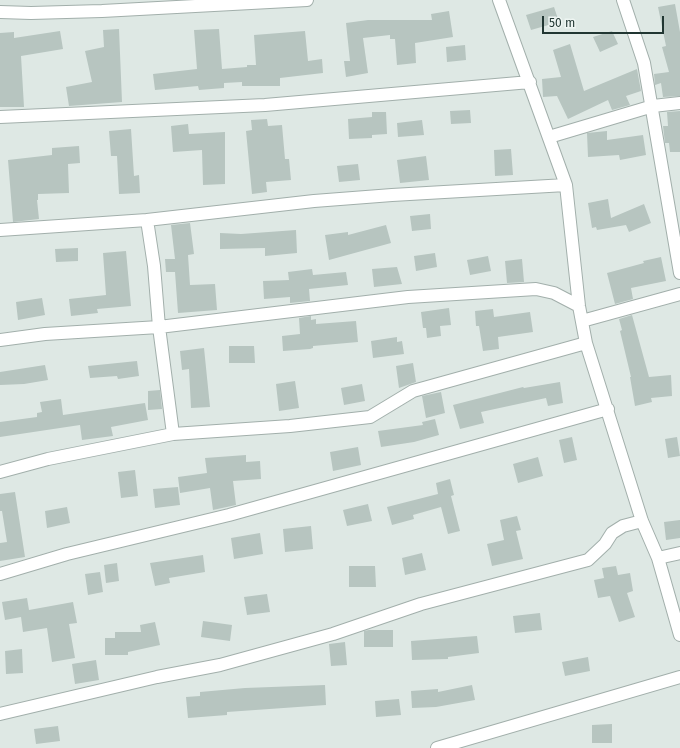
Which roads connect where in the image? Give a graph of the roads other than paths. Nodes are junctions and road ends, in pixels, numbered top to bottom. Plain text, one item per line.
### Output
1 (307, 0) edge
2 (499, 0) edge
3 (623, 0) edge
4 (0, 12) edge
5 (530, 82) junction
6 (680, 103) edge
7 (652, 106) junction
8 (0, 117) edge
9 (549, 137) junction
10 (566, 185) junction
11 (147, 220) junction
12 (0, 230) edge
13 (680, 273) edge
14 (680, 294) edge
15 (579, 306) junction
16 (582, 321) junction
17 (159, 327) junction
18 (0, 340) edge
19 (586, 343) junction
20 (608, 409) junction
21 (173, 434) junction
22 (0, 472) edge
23 (642, 521) junction
24 (680, 553) edge
25 (658, 558) junction
26 (0, 574) edge
27 (680, 635) edge
28 (680, 677) edge
29 (0, 714) edge
30 (437, 748) edge

1 - 4 street
2 - 5 street
3 - 7 street
5 - 8 street
5 - 9 street
6 - 7 street
7 - 9 street
7 - 13 street
9 - 10 street
10 - 11 street
10 - 15 street
11 - 12 street
11 - 17 street
14 - 16 street
15 - 16 street
15 - 17 street
16 - 19 street
17 - 18 street
17 - 21 street
19 - 20 street
19 - 21 street
20 - 23 street
20 - 26 street
21 - 22 street
23 - 25 street
23 - 29 street
24 - 25 street
25 - 27 street
28 - 30 street

